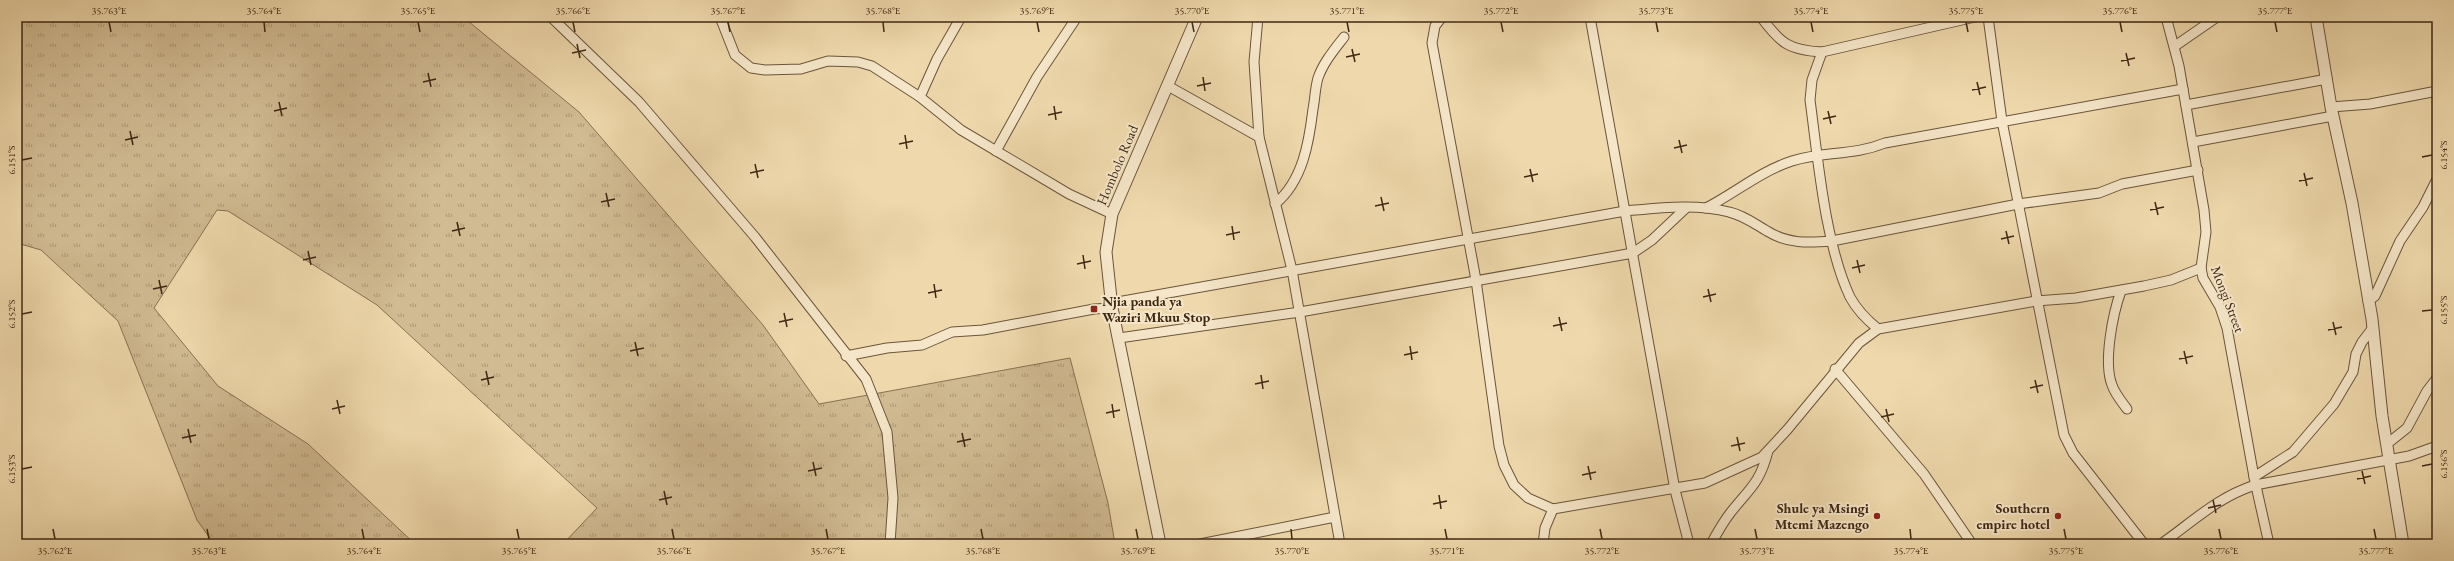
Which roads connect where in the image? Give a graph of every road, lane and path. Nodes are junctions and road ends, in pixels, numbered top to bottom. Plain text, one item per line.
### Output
1 (551, 17) edge
2 (720, 17) edge
3 (961, 17) edge
4 (1077, 17) edge
5 (1197, 17) edge
6 (1258, 17) edge
7 (1442, 17) edge
8 (1590, 17) edge
9 (1761, 17) edge
10 (1975, 17) edge
11 (1988, 17) edge
12 (2166, 17) edge
13 (2217, 17) edge
14 (2316, 17) edge
15 (1344, 37) dead end
16 (2175, 46) junction
17 (1822, 52) junction
18 (2327, 79) junction
19 (1168, 86) junction
20 (2183, 88) junction
21 (2437, 91) edge
22 (920, 98) junction
23 (2186, 104) junction
24 (2332, 112) junction
25 (2002, 121) junction
26 (1259, 137) junction
27 (2193, 142) junction
28 (996, 151) junction
29 (1817, 155) junction
30 (2198, 170) junction
31 (2437, 179) edge
32 (1275, 204) junction
33 (2018, 204) junction
34 (1686, 208) junction
35 (1704, 209) junction
36 (1625, 211) junction
37 (1112, 214) junction
38 (1468, 239) junction
39 (1832, 240) junction
40 (1633, 253) junction
41 (2201, 268) junction
42 (1292, 270) junction
43 (1476, 280) junction
44 (2122, 291) junction
45 (2036, 301) junction
46 (2368, 301) junction
47 (1112, 305) junction
48 (1300, 312) junction
49 (1878, 329) junction
50 (2372, 329) junction
51 (1119, 338) junction
52 (846, 356) junction
53 (1835, 369) junction
54 (2437, 378) edge
55 (2127, 409) dead end
56 (2387, 444) junction
57 (2437, 446) edge
58 (1768, 451) junction
59 (2388, 460) junction
60 (2254, 481) junction
61 (1675, 490) junction
62 (1553, 508) junction
63 (1335, 517) junction
64 (890, 544) edge
65 (1160, 544) edge
66 (1200, 544) edge
67 (1340, 544) edge
68 (1543, 544) edge
69 (1689, 544) edge
70 (1711, 544) edge
71 (1972, 544) edge
72 (2144, 544) edge
73 (2161, 544) edge
74 (2269, 544) edge
75 (2403, 544) edge

1 - 52 street
2 - 22 street
3 - 22 street
4 - 28 street
5 - 19 street, Hombolo Road
6 - 26 street
7 - 38 street
8 - 36 street
9 - 17 street
10 - 17 street
11 - 25 street
12 - 16 street, Mongi Street
13 - 16 street
14 - 18 street
15 - 32 street
16 - 20 street, Mongi Street
17 - 29 street
18 - 23 street
18 - 24 street
19 - 26 street
19 - 37 street, Hombolo Road
20 - 23 street, Mongi Street
20 - 25 street
21 - 24 street
22 - 28 street
23 - 27 street, Mongi Street
24 - 27 street
24 - 46 street
25 - 29 street
25 - 33 street
26 - 32 street
27 - 30 street, Mongi Street
28 - 37 street
29 - 35 street
29 - 39 street
30 - 33 street
30 - 41 street, Mongi Street
31 - 46 street
32 - 42 street
33 - 39 street
33 - 45 street
34 - 35 street
34 - 36 street
34 - 40 street
35 - 39 street
36 - 38 street
36 - 40 street
37 - 47 street, Hombolo Road
38 - 42 street
38 - 43 street
39 - 49 street
40 - 43 street
40 - 61 street
41 - 44 street
41 - 60 street, Mongi Street
42 - 47 street
42 - 48 street
43 - 48 street
43 - 62 street
44 - 45 street
44 - 55 street
45 - 49 street
45 - 72 street
46 - 50 street
47 - 51 street, Hombolo Road
47 - 52 street
48 - 51 street
48 - 63 street
49 - 53 street
50 - 56 street
50 - 60 street
51 - 65 street, Hombolo Road
52 - 64 street
53 - 58 street
53 - 71 street
54 - 56 street
56 - 59 street
57 - 59 street
58 - 61 street
58 - 70 street
59 - 60 street
59 - 75 street
60 - 73 street
60 - 74 street, Mongi Street
61 - 62 street
61 - 69 street
62 - 68 street
63 - 66 street
63 - 67 street

